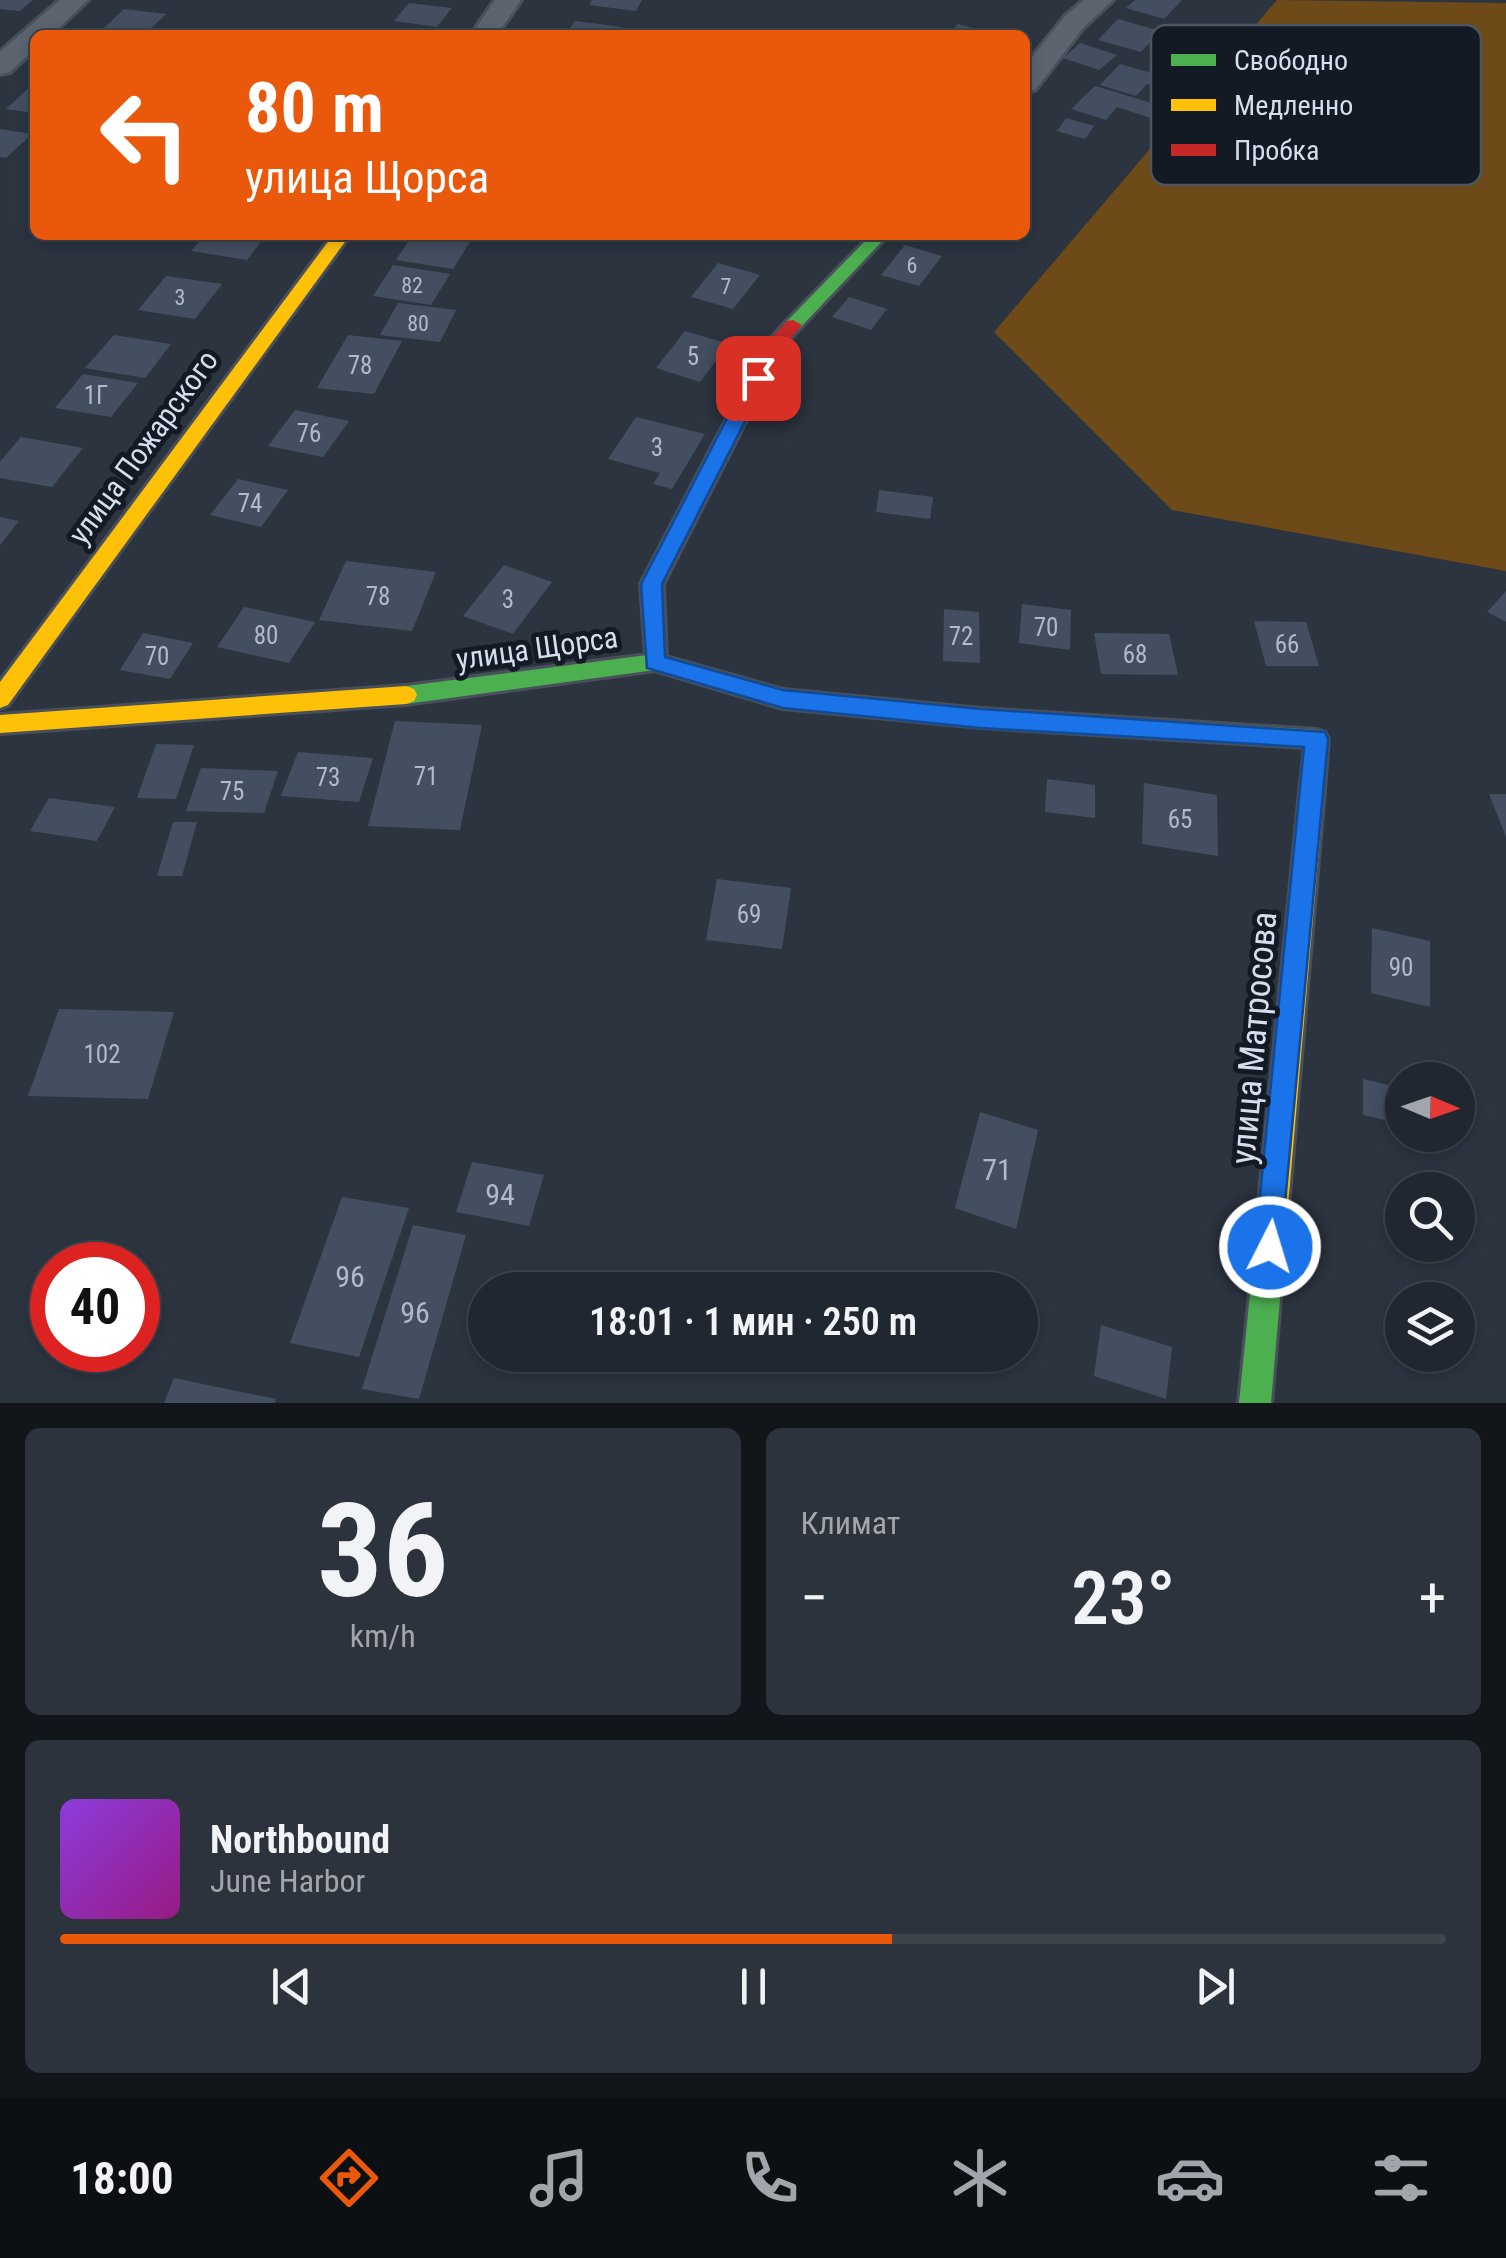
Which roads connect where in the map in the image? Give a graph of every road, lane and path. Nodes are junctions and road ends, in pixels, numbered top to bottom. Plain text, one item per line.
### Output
1 (74, 0) edge
2 (508, 0) edge
3 (1100, 0) edge
4 (40, 30) edge
5 (487, 30) edge
6 (30, 39) edge
7 (0, 66) edge
8 (1030, 78) edge
9 (338, 240) edge
10 (875, 240) edge
11 (654, 662) junction
12 (0, 700) edge
13 (0, 724) edge
14 (1317, 739) joint
15 (1255, 1403) edge

1 - 4 street
2 - 5 street
3 - 8 street
6 - 7 street
9 - 12 street, улица Пожарского
10 - 11 street
11 - 13 street, улица Щорса
11 - 14 street, улица Щорса
14 - 15 street, улица Матросова

